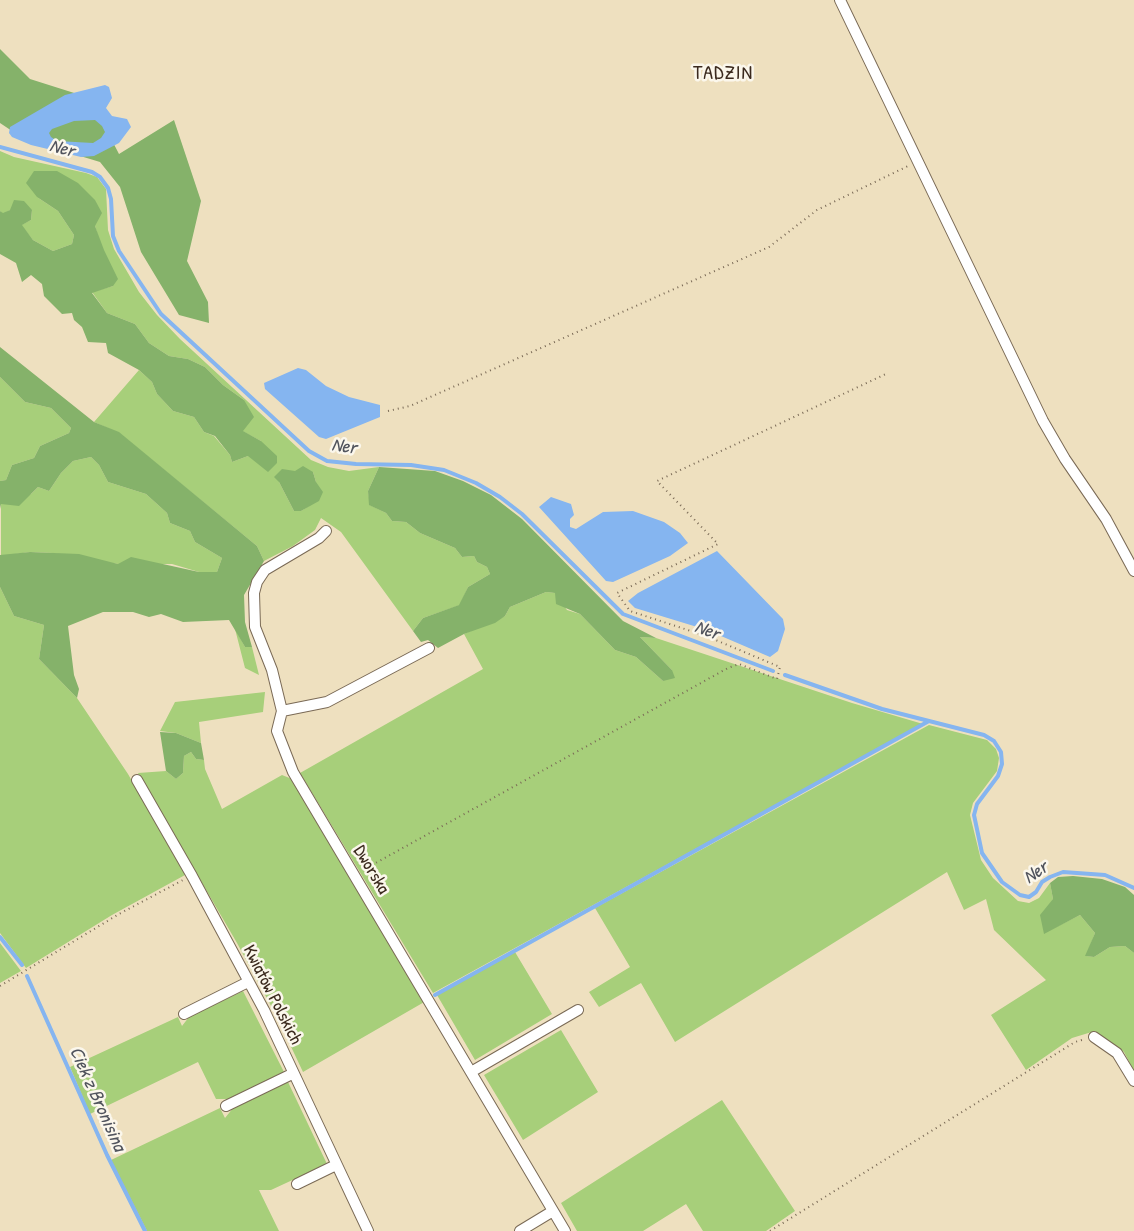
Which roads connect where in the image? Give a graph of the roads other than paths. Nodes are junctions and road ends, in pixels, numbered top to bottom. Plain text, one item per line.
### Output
1 (840, 0) edge
2 (326, 531) dead end
3 (1134, 571) edge
4 (428, 648) dead end
5 (282, 711) junction
6 (137, 780) dead end
7 (248, 982) junction
8 (578, 1010) dead end
9 (184, 1014) dead end
10 (1094, 1037) road end
11 (471, 1072) junction
12 (292, 1074) junction
13 (1134, 1081) edge
14 (226, 1106) dead end
15 (336, 1165) junction
16 (297, 1184) dead end
17 (553, 1211) junction
18 (368, 1231) edge
19 (520, 1231) edge
20 (565, 1231) edge

1 - 3 street
2 - 5 street, Dworska
4 - 5 street
5 - 11 street, Dworska
6 - 7 street, Kwiatów Polskich
7 - 9 street
7 - 12 street, Kwiatów Polskich
8 - 11 street
10 - 13 street
11 - 17 street, Dworska
12 - 14 street
12 - 15 street, Kwiatów Polskich
15 - 16 street
15 - 18 street, Kwiatów Polskich
17 - 19 street
17 - 20 street, Dworska

